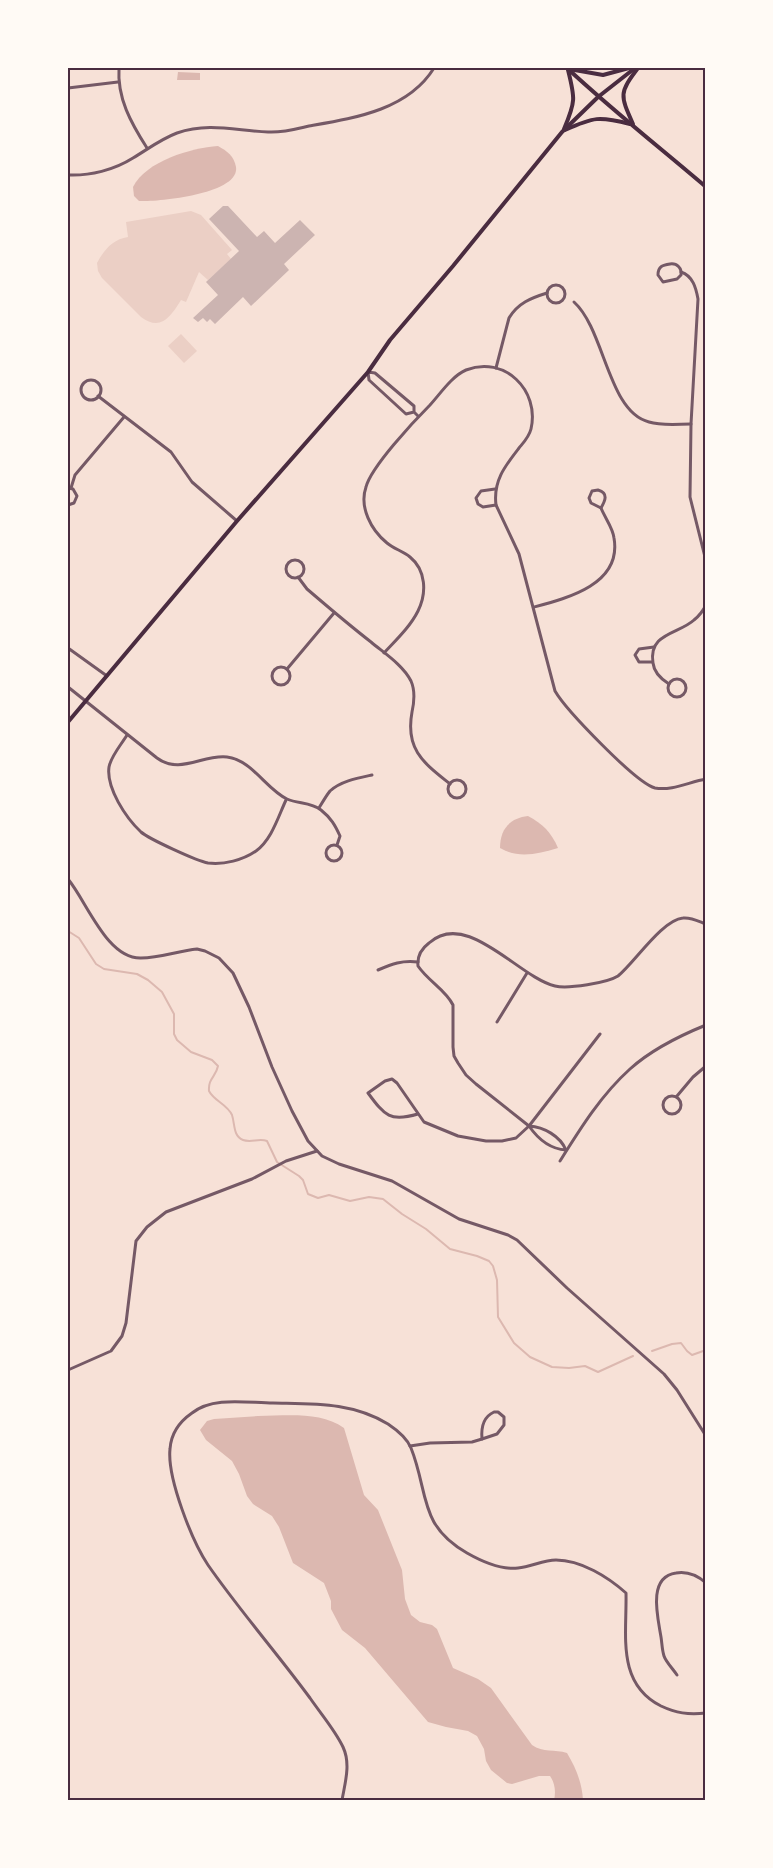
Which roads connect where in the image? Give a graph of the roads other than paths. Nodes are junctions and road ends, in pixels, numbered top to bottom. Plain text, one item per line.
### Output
1 (118, 68) edge
2 (434, 68) edge
3 (568, 68) edge
4 (629, 68) edge
5 (636, 68) edge
6 (118, 82) junction
7 (68, 88) edge
8 (598, 97) junction
9 (633, 125) junction
10 (562, 132) junction
11 (147, 148) junction
12 (68, 175) edge
13 (705, 187) edge
14 (681, 272) junction
15 (547, 293) junction
16 (565, 297) junction
17 (496, 368) junction
18 (368, 372) junction
19 (98, 396) junction
20 (414, 412) junction
21 (419, 416) junction
22 (124, 417) junction
23 (691, 424) junction
24 (69, 488) edge
25 (495, 489) junction
26 (68, 505) edge
27 (496, 505) junction
28 (601, 508) junction
29 (237, 521) junction
30 (705, 556) edge
31 (705, 561) edge
32 (298, 577) junction
33 (705, 605) edge
34 (534, 607) junction
35 (334, 613) junction
36 (654, 647) junction
37 (68, 648) edge
38 (384, 653) junction
39 (652, 662) junction
40 (287, 669) junction
41 (107, 676) junction
42 (669, 684) junction
43 (68, 687) edge
44 (86, 701) junction
45 (68, 722) edge
46 (127, 735) junction
47 (372, 775) dead end
48 (705, 779) edge
49 (450, 784) junction
50 (286, 799) junction
51 (319, 808) junction
52 (337, 845) junction
53 (68, 879) edge
54 (705, 924) edge
55 (418, 962) junction
56 (378, 970) dead end
57 (527, 973) junction
58 (497, 1022) dead end
59 (705, 1025) edge
60 (600, 1034) dead end
61 (705, 1066) edge
62 (676, 1096) junction
63 (418, 1114) junction
64 (529, 1126) junction
65 (317, 1150) junction
66 (566, 1150) junction
67 (560, 1161) dead end
68 (68, 1370) edge
69 (705, 1436) edge
70 (482, 1439) junction
71 (410, 1446) junction
72 (705, 1583) edge
73 (677, 1675) dead end
74 (705, 1713) edge
75 (342, 1800) edge

1 - 6 street
2 - 11 street
3 - 4 main road
3 - 8 main road
3 - 10 main road
5 - 8 main road
5 - 9 main road
6 - 7 street
6 - 11 street
8 - 9 main road
8 - 10 main road
9 - 10 main road
9 - 13 main road
10 - 18 main road
11 - 12 street
14 - 14 street
14 - 23 street
15 - 16 street
15 - 16 street
15 - 17 street
16 - 23 street
17 - 21 street
17 - 25 street
18 - 20 street
18 - 20 street
18 - 29 main road
19 - 19 street
19 - 22 street
20 - 21 street
21 - 38 street
22 - 24 street
22 - 29 street
23 - 30 street
24 - 26 street
25 - 27 street
25 - 27 street
27 - 34 street
28 - 28 street
28 - 34 street
29 - 41 main road
30 - 31 street
32 - 32 street
32 - 35 street
33 - 36 street
34 - 48 street
35 - 38 street
35 - 40 street
36 - 39 street
36 - 39 street
37 - 41 street
38 - 49 street
39 - 42 street
40 - 40 street
41 - 44 main road
42 - 42 street
43 - 44 street
44 - 45 main road
44 - 46 street
46 - 50 street
46 - 50 street
47 - 51 street
49 - 49 street
50 - 51 street
51 - 52 street
52 - 52 street
53 - 65 street
54 - 57 street
55 - 56 street
55 - 57 street
55 - 64 street
57 - 58 street
59 - 66 street
60 - 64 street
61 - 62 street
62 - 62 street
63 - 63 street
63 - 64 street
64 - 66 street
64 - 66 street
65 - 68 street
65 - 69 street
66 - 67 street
70 - 70 street
70 - 71 street
71 - 74 street
71 - 75 street
72 - 73 street

